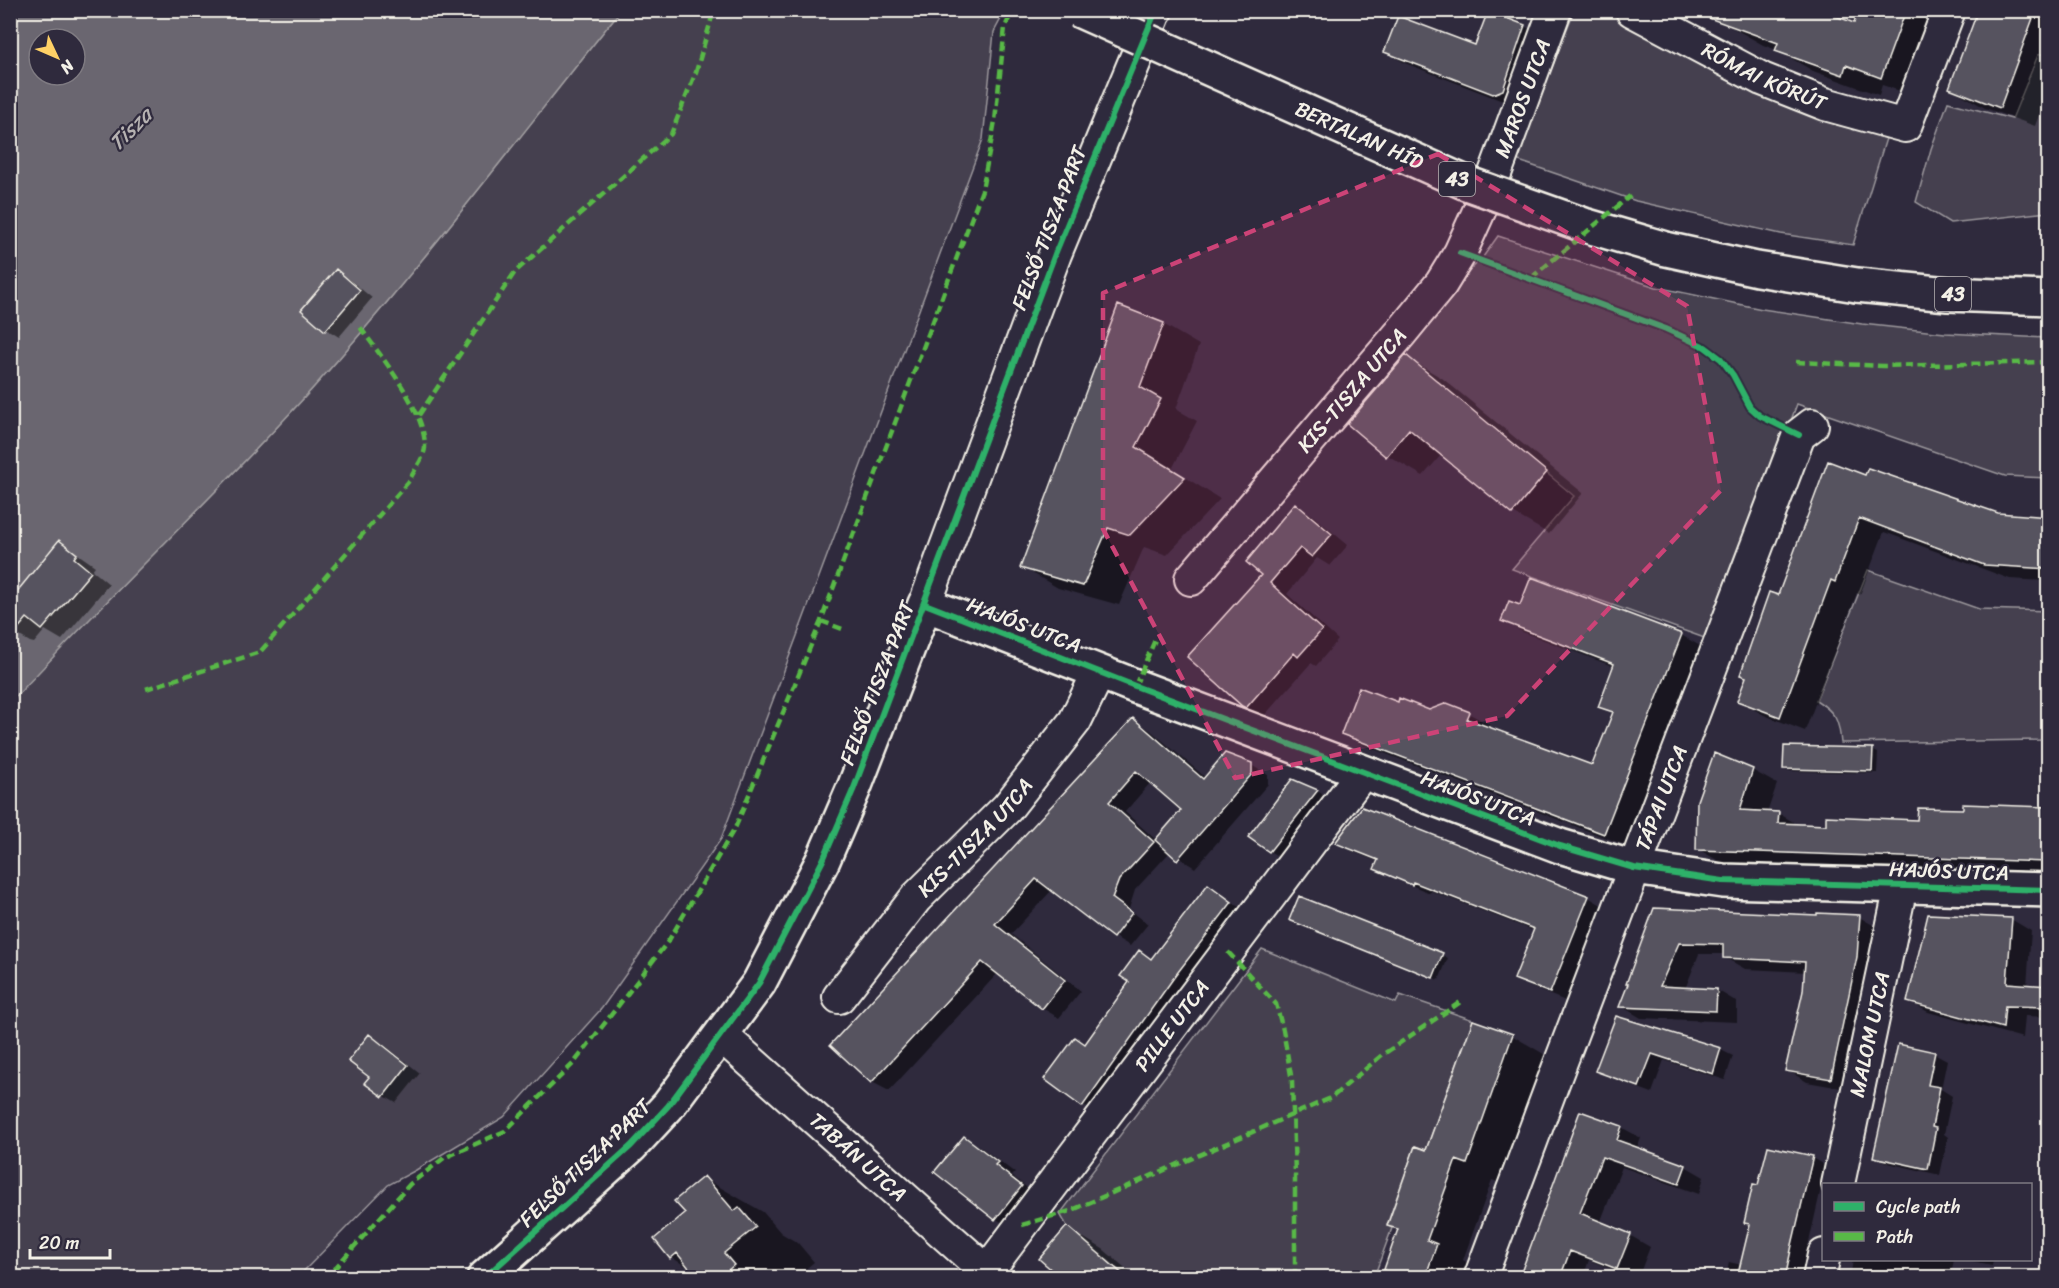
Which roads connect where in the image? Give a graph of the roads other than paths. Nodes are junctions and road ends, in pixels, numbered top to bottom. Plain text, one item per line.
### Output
1 (1078, 10) edge
2 (1156, 10) edge
3 (1555, 10) edge
4 (1632, 10) edge
5 (1949, 10) edge
6 (1490, 187) joint
7 (2049, 298) edge
8 (1812, 424) dead end
9 (1191, 579) dead end
10 (925, 604) junction
11 (1099, 672) junction
12 (1363, 772) junction
13 (1634, 868) junction
14 (1901, 886) junction
15 (2049, 890) edge
16 (839, 997) dead end
17 (722, 1036) junction
18 (1838, 1183) edge
19 (1823, 1261) edge
20 (988, 1275) edge
21 (484, 1278) edge
22 (1480, 1278) edge
23 (1819, 1278) edge

1 - 7 main road, BERTALAN HÍD / 43, bridge
2 - 10 street, FELSŐ TISZA PART
3 - 6 street, MAROS UTCA
4 - 5 street, RÓMAI KÖRÚT
6 - 9 street, KIS-TISZA UTCA
8 - 13 street, TÁPAI UTCA
10 - 11 main road, HAJÓS UTCA
10 - 17 main road, FELSŐ TISZA PART
11 - 12 main road, HAJÓS UTCA
11 - 16 street, KIS-TISZA UTCA
12 - 13 main road, HAJÓS UTCA
12 - 20 street, PILLE UTCA
13 - 14 main road, HAJÓS UTCA
13 - 22 street, TÁPAI UTCA
14 - 15 main road, HAJÓS UTCA
14 - 18 street, MALOM UTCA
17 - 20 street, TABÁN UTCA
17 - 21 main road, FELSŐ TISZA PART
19 - 23 street

